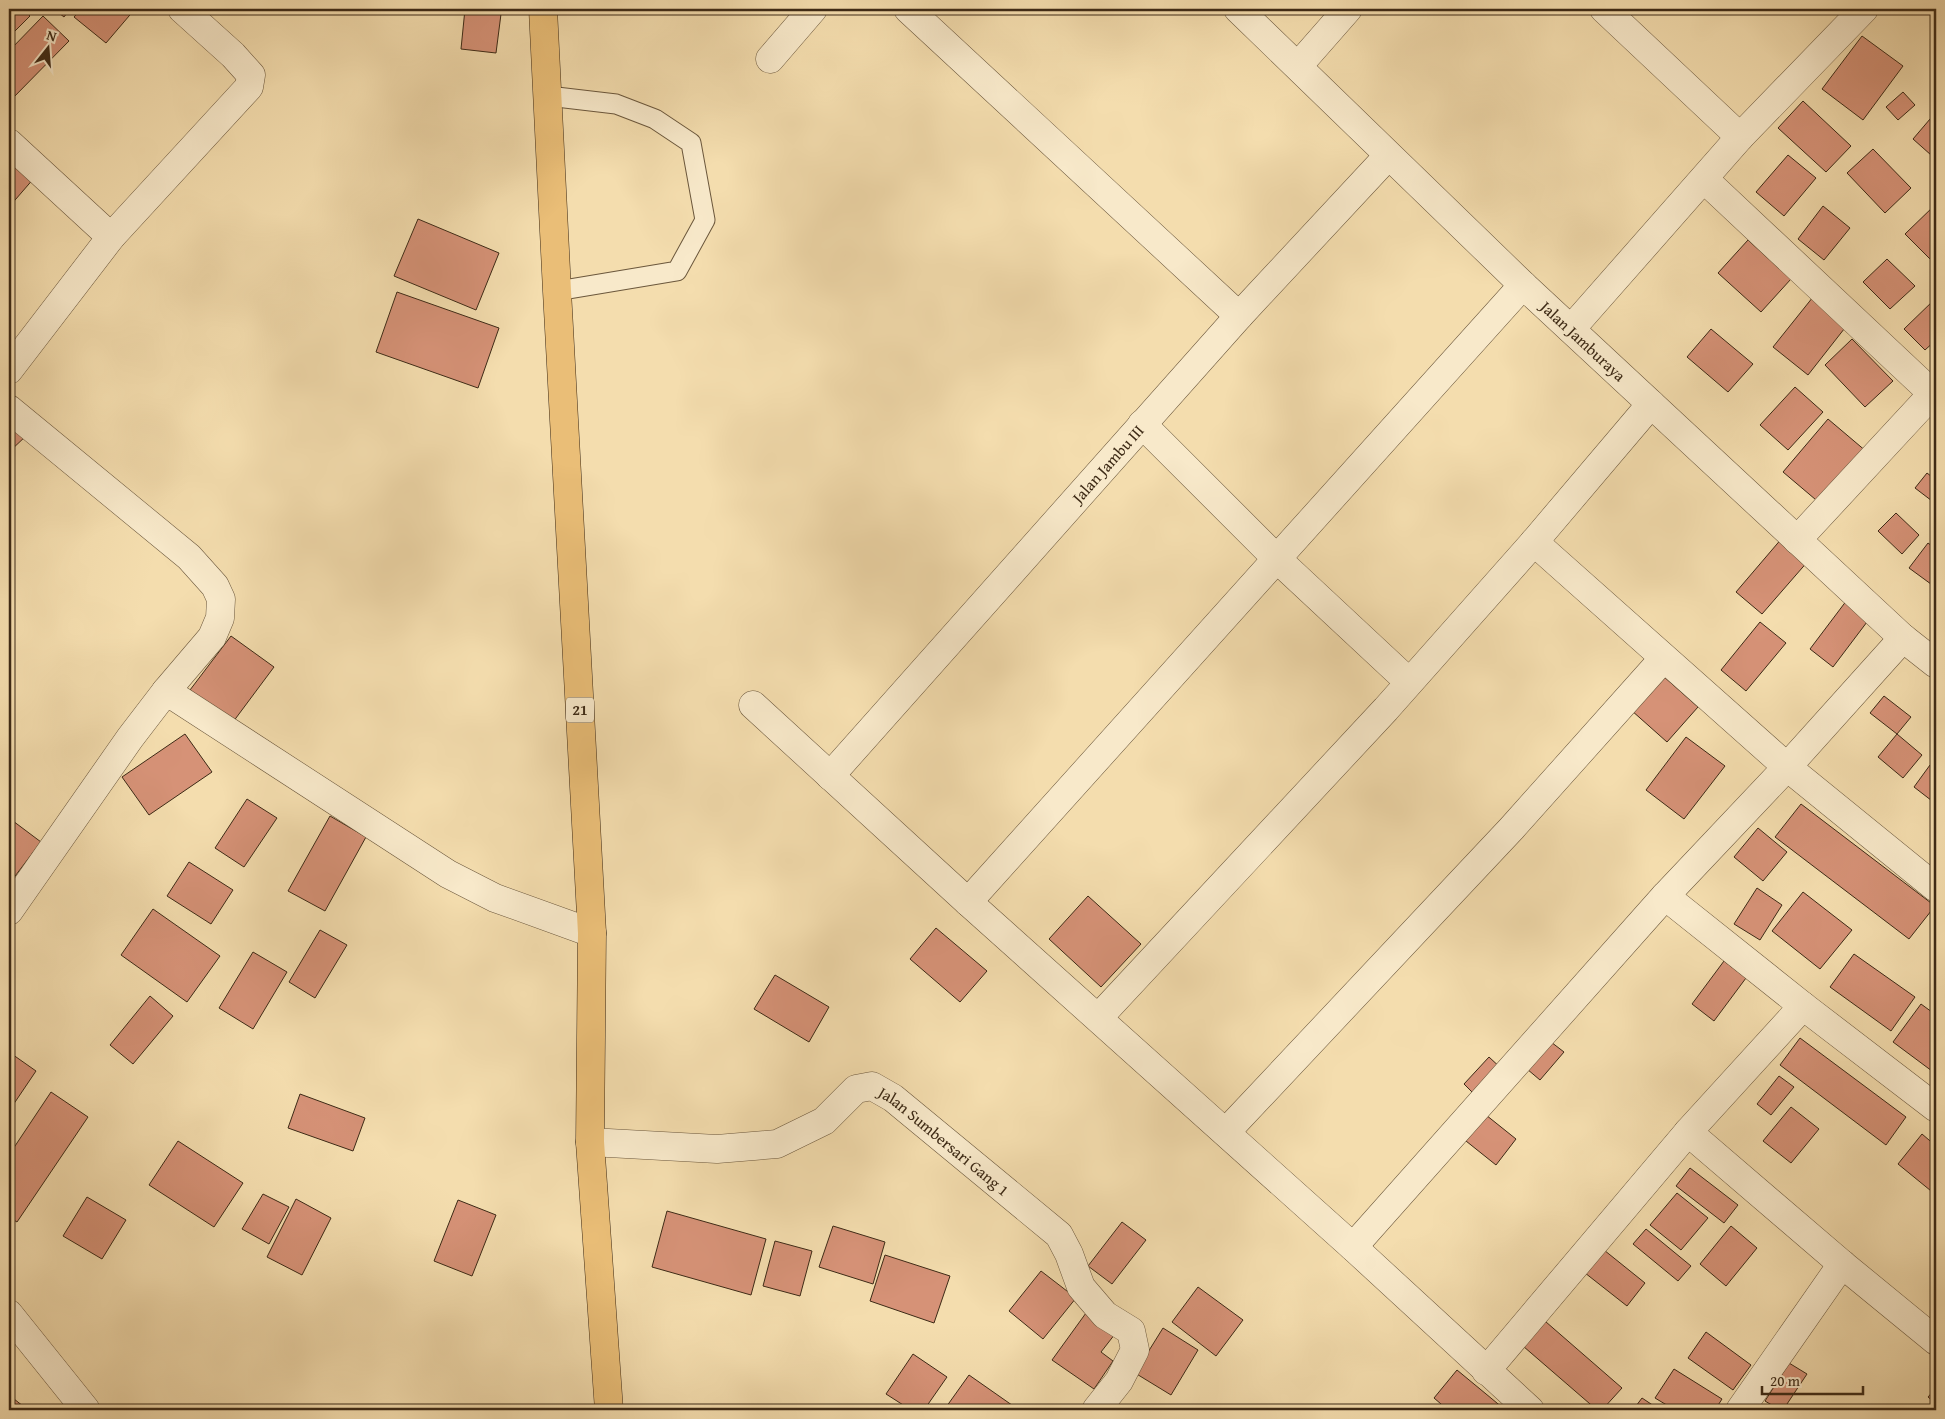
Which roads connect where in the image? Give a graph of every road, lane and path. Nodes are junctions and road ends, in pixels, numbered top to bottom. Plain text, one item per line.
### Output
1 (182, 9) edge
2 (543, 9) edge
3 (813, 9) edge
4 (908, 9) edge
5 (1238, 9) edge
6 (1348, 9) edge
7 (1604, 9) edge
8 (1864, 9) edge
9 (770, 59) dead end
10 (1298, 66) junction
11 (548, 96) junction
12 (1740, 137) junction
13 (9, 143) edge
14 (1388, 156) junction
15 (1704, 179) junction
16 (111, 237) junction
17 (1523, 285) junction
18 (557, 291) junction
19 (1238, 316) junction
20 (1571, 328) junction
21 (9, 370) edge
22 (1935, 392) edge
23 (1651, 404) junction
24 (9, 409) edge
25 (1142, 424) junction
26 (1797, 540) junction
27 (1534, 542) junction
28 (1276, 558) junction
29 (1904, 638) junction
30 (1663, 659) junction
31 (1936, 664) edge
32 (1409, 682) junction
33 (166, 691) junction
34 (753, 705) dead end
35 (1787, 767) junction
36 (830, 776) junction
37 (1936, 888) edge
38 (1665, 896) junction
39 (968, 902) junction
40 (9, 911) edge
41 (592, 933) junction
42 (1803, 1006) junction
43 (1099, 1018) junction
44 (1936, 1108) edge
45 (1226, 1132) junction
46 (1688, 1132) junction
47 (590, 1142) junction
48 (1353, 1247) junction
49 (1842, 1264) junction
50 (9, 1314) edge
51 (1936, 1341) edge
52 (1486, 1371) junction
53 (86, 1410) edge
54 (609, 1410) edge
55 (1096, 1410) edge
56 (1530, 1410) edge
57 (1740, 1410) edge

1 - 16 street
2 - 11 highway, 21
3 - 9 street
4 - 19 street
5 - 10 street, Jalan Jamburaya
6 - 10 street
7 - 12 street
8 - 12 street
10 - 14 street, Jalan Jamburaya
11 - 18 highway, 21
11 - 18 lane
12 - 15 street
13 - 16 street
14 - 17 street, Jalan Jamburaya
14 - 19 street, Jalan Jambu III
15 - 20 street
15 - 22 street
16 - 21 street
17 - 20 street, Jalan Jamburaya
17 - 28 street
18 - 41 highway, 21
19 - 25 street, Jalan Jambu III
20 - 23 street, Jalan Jamburaya
22 - 26 street
23 - 26 street, Jalan Jamburaya
23 - 27 street
24 - 33 street
25 - 28 street
25 - 36 street, Jalan Jambu III
26 - 29 street, Jalan Jamburaya
27 - 30 street
27 - 32 street
28 - 32 street
28 - 39 street
29 - 31 street, Jalan Jamburaya
29 - 35 street
30 - 35 street
30 - 45 street
32 - 43 street
33 - 40 street
33 - 41 street
34 - 36 street
35 - 37 street
35 - 38 street
36 - 39 street
38 - 42 street
38 - 48 street
39 - 43 street
41 - 47 highway, 21
42 - 44 street
42 - 46 street
43 - 45 street
45 - 48 street
46 - 49 street
46 - 52 street
47 - 54 highway, 21
47 - 55 street, Jalan Sumbersari Gang 1
48 - 52 street
49 - 51 street
49 - 57 street
50 - 53 street
52 - 56 street

